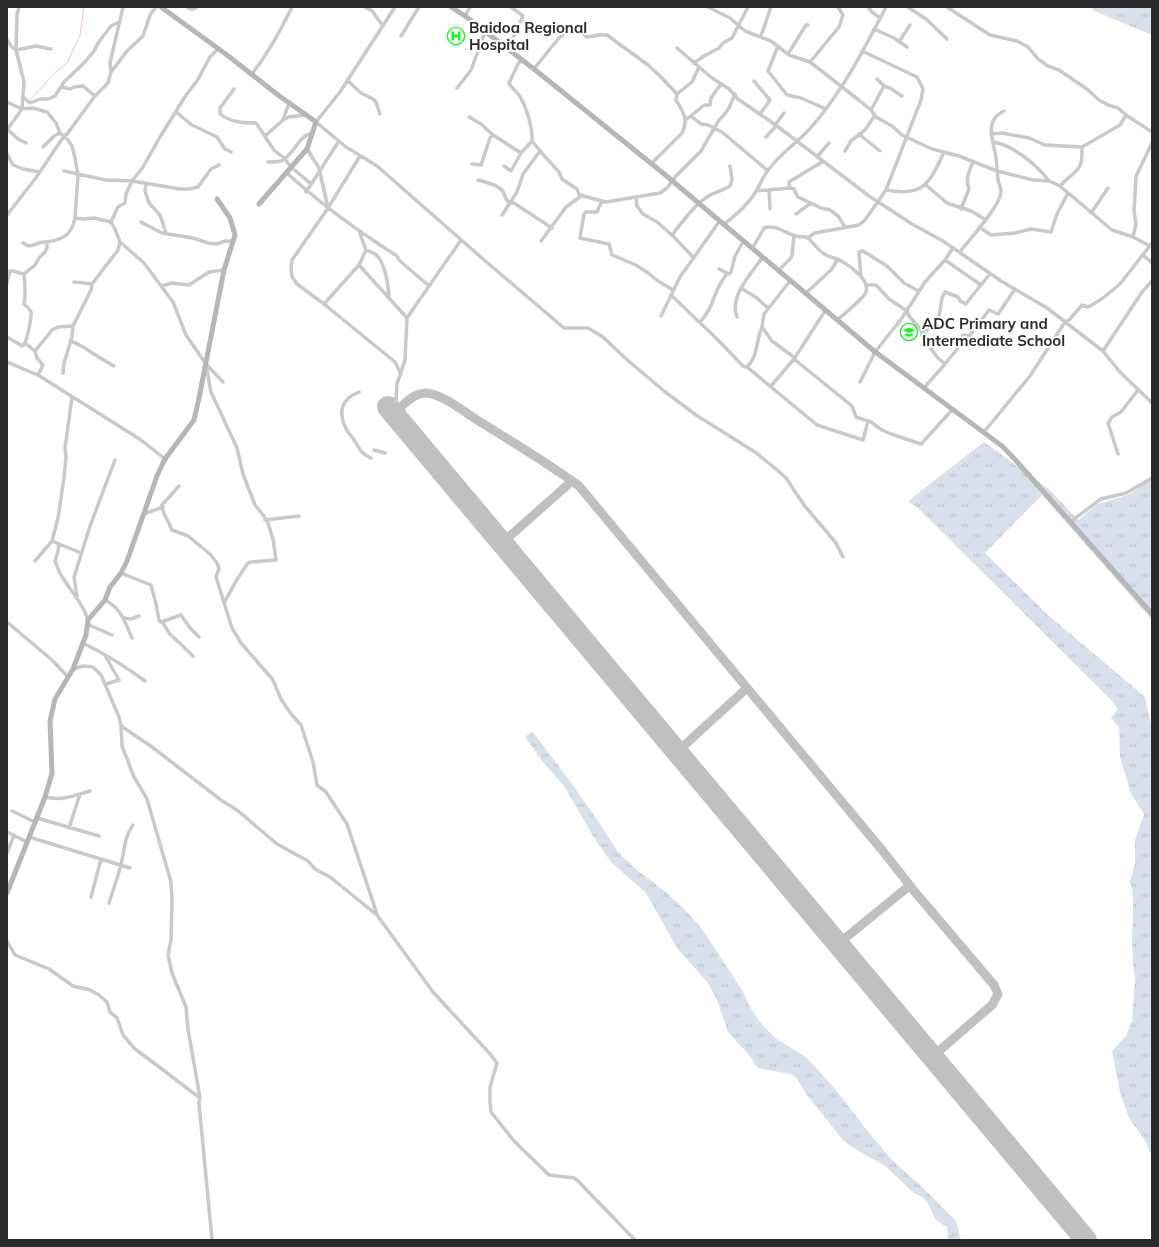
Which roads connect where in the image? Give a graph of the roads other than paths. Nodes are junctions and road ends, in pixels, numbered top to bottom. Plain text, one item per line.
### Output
1 (19, 7) edge
2 (122, 7) edge
3 (156, 7) edge
4 (161, 7) edge
5 (187, 7) edge
6 (197, 7) edge
7 (292, 7) edge
8 (365, 7) edge
9 (395, 7) edge
10 (419, 7) edge
11 (451, 7) edge
12 (470, 7) edge
13 (512, 7) edge
14 (708, 7) edge
15 (719, 7) edge
16 (748, 7) edge
17 (771, 7) edge
18 (838, 7) edge
19 (868, 7) edge
20 (886, 7) edge
21 (908, 7) edge
22 (947, 7) edge
23 (717, 11) junction
24 (464, 16) junction
25 (880, 18) junction
26 (119, 22) junction
27 (808, 25) dead end
28 (910, 25) dead end
29 (382, 26) junction
30 (739, 26) junction
31 (874, 29) junction
32 (485, 32) junction
33 (402, 36) dead end
34 (761, 36) junction
35 (7, 39) edge
36 (948, 39) dead end
37 (208, 41) junction
38 (899, 42) junction
39 (778, 46) junction
40 (907, 47) dead end
41 (676, 48) dead end
42 (51, 49) dead end
43 (218, 49) junction
44 (508, 49) junction
45 (16, 50) junction
46 (862, 51) junction
47 (213, 53) junction
48 (788, 54) junction
49 (522, 60) junction
50 (810, 62) junction
51 (694, 63) junction
52 (699, 67) junction
53 (534, 69) junction
54 (111, 72) junction
55 (251, 75) junction
56 (877, 79) dead end
57 (347, 80) junction
58 (754, 81) dead end
59 (721, 84) junction
60 (62, 86) junction
61 (884, 86) junction
62 (842, 87) junction
63 (456, 88) dead end
64 (234, 89) dead end
65 (677, 94) junction
66 (735, 94) junction
67 (95, 96) junction
68 (902, 96) dead end
69 (23, 97) junction
70 (7, 102) edge
71 (30, 102) junction
72 (289, 103) junction
73 (33, 108) junction
74 (22, 109) junction
75 (826, 109) junction
76 (870, 110) junction
77 (1004, 111) dead end
78 (176, 112) junction
79 (784, 113) dead end
80 (306, 114) junction
81 (380, 114) dead end
82 (760, 114) junction
83 (875, 115) junction
84 (1126, 115) junction
85 (691, 116) junction
86 (469, 117) dead end
87 (686, 119) junction
88 (283, 120) junction
89 (316, 122) junction
90 (776, 126) junction
91 (7, 129) edge
92 (714, 129) junction
93 (1152, 132) edge
94 (60, 133) junction
95 (312, 133) junction
96 (859, 134) junction
97 (991, 134) junction
98 (493, 135) junction
99 (64, 136) junction
100 (265, 136) junction
101 (766, 137) dead end
102 (907, 137) junction
103 (339, 141) junction
104 (532, 141) junction
105 (26, 142) dead end
106 (796, 142) junction
107 (993, 142) junction
108 (829, 143) dead end
109 (1152, 143) edge
110 (43, 147) dead end
111 (1082, 147) junction
112 (307, 149) junction
113 (540, 151) junction
114 (845, 151) dead end
115 (880, 151) dead end
116 (231, 152) dead end
117 (944, 152) junction
118 (521, 153) junction
119 (7, 154) edge
120 (360, 156) junction
121 (817, 157) junction
122 (284, 158) junction
123 (268, 162) dead end
124 (822, 162) junction
125 (972, 162) junction
126 (472, 164) dead end
127 (651, 164) junction
128 (218, 165) dead end
129 (504, 166) dead end
130 (730, 166) dead end
131 (290, 167) junction
132 (767, 170) junction
133 (64, 171) dead end
134 (997, 171) junction
135 (39, 172) junction
136 (286, 172) junction
137 (319, 172) junction
138 (78, 175) junction
139 (478, 180) dead end
140 (132, 181) junction
141 (672, 181) junction
142 (1049, 181) junction
143 (146, 183) junction
144 (311, 184) junction
145 (926, 185) junction
146 (1060, 186) junction
147 (790, 188) junction
148 (1108, 188) dead end
149 (886, 190) junction
150 (756, 191) junction
151 (768, 191) junction
152 (306, 192) junction
153 (1068, 193) junction
154 (580, 195) junction
155 (636, 197) junction
156 (217, 199) dead end
157 (602, 201) junction
158 (878, 201) junction
159 (510, 203) junction
160 (810, 203) junction
161 (259, 204) dead end
162 (698, 204) junction
163 (328, 208) junction
164 (770, 209) dead end
165 (961, 209) junction
166 (1092, 213) junction
167 (796, 214) dead end
168 (7, 215) edge
169 (502, 215) dead end
170 (75, 218) junction
171 (986, 220) junction
172 (110, 222) junction
173 (141, 222) dead end
174 (721, 223) junction
175 (552, 228) junction
176 (845, 228) junction
177 (979, 228) junction
178 (359, 231) junction
179 (166, 233) junction
180 (672, 235) junction
181 (794, 235) junction
182 (1133, 237) junction
183 (807, 238) junction
184 (461, 240) junction
185 (232, 241) junction
186 (541, 241) dead end
187 (47, 242) junction
188 (120, 242) junction
189 (743, 242) junction
190 (23, 243) dead end
191 (1151, 244) edge
192 (953, 248) junction
193 (752, 249) junction
194 (366, 250) junction
195 (960, 252) junction
196 (1142, 255) junction
197 (693, 257) junction
198 (762, 258) junction
199 (838, 259) junction
200 (945, 260) junction
201 (1152, 263) edge
202 (359, 265) junction
203 (719, 269) dead end
204 (224, 270) junction
205 (778, 270) junction
206 (727, 273) junction
207 (24, 274) junction
208 (990, 274) junction
209 (861, 277) junction
210 (790, 281) junction
211 (1152, 281) edge
212 (74, 282) dead end
213 (7, 283) edge
214 (92, 284) junction
215 (866, 285) junction
216 (981, 285) junction
217 (161, 286) junction
218 (429, 286) junction
219 (741, 288) junction
220 (1015, 289) junction
221 (674, 290) junction
222 (919, 291) junction
223 (805, 294) junction
224 (671, 295) junction
225 (389, 298) junction
226 (324, 304) junction
227 (768, 308) junction
228 (826, 311) junction
229 (907, 311) junction
230 (661, 316) dead end
231 (407, 318) junction
232 (736, 318) dead end
233 (837, 320) junction
234 (700, 322) junction
235 (1065, 322) junction
236 (73, 326) junction
237 (762, 328) junction
238 (922, 335) junction
239 (7, 337) edge
240 (70, 341) junction
241 (25, 343) junction
242 (35, 350) junction
243 (1102, 350) junction
244 (876, 352) junction
245 (794, 359) junction
246 (7, 362) edge
247 (206, 364) junction
248 (945, 364) junction
249 (114, 366) dead end
250 (747, 367) junction
251 (63, 373) dead end
252 (401, 374) junction
253 (38, 375) junction
254 (223, 382) dead end
255 (860, 382) dead end
256 (771, 386) junction
257 (924, 388) junction
258 (1138, 390) junction
259 (359, 392) dead end
260 (72, 397) junction
261 (396, 402) dead end
262 (1152, 403) edge
263 (953, 409) junction
264 (868, 421) junction
265 (984, 432) junction
266 (374, 450) dead end
267 (385, 453) dead end
268 (1118, 454) dead end
269 (371, 458) dead end
270 (115, 460) dead end
271 (165, 460) junction
272 (1152, 478) edge
273 (179, 486) dead end
274 (162, 507) junction
275 (144, 514) junction
276 (299, 516) dead end
277 (265, 520) junction
278 (1070, 522) junction
279 (270, 528) junction
280 (52, 541) junction
281 (59, 544) junction
282 (81, 552) junction
283 (276, 557) dead end
284 (843, 557) dead end
285 (35, 561) dead end
286 (121, 572) junction
287 (77, 596) junction
288 (105, 600) junction
289 (224, 603) junction
290 (1152, 614) edge
291 (139, 616) dead end
292 (124, 618) junction
293 (88, 620) junction
294 (7, 622) edge
295 (162, 622) junction
296 (112, 635) dead end
297 (199, 637) dead end
298 (132, 638) dead end
299 (83, 643) junction
300 (105, 654) junction
301 (193, 656) dead end
302 (73, 669) junction
303 (68, 677) junction
304 (144, 681) dead end
305 (106, 684) junction
306 (121, 726) junction
307 (90, 791) dead end
308 (80, 794) junction
309 (45, 797) junction
310 (12, 811) dead end
311 (36, 820) junction
312 (133, 825) dead end
313 (69, 828) junction
314 (7, 832) edge
315 (14, 836) junction
316 (99, 836) dead end
317 (28, 839) junction
318 (7, 853) edge
319 (101, 859) dead end
320 (121, 865) junction
321 (130, 868) dead end
322 (7, 893) edge
323 (91, 897) dead end
324 (109, 903) dead end
325 (378, 915) junction
326 (7, 941) edge
327 (200, 1098) junction
328 (212, 1240) edge
329 (635, 1240) edge

1 - 45 street
2 - 26 street
3 - 54 street
4 - 37 street
5 - 6 street
7 - 55 street
8 - 29 street
9 - 29 street
10 - 33 street
11 - 24 street
12 - 24 street
13 - 44 street
14 - 23 street
15 - 23 street
16 - 30 street
17 - 34 street
18 - 50 street
19 - 25 street
20 - 25 street
21 - 36 street
22 - 84 street
23 - 30 street
24 - 32 street
25 - 31 street
26 - 54 street
26 - 60 street
27 - 48 street
28 - 38 street
29 - 57 street
30 - 34 street
30 - 51 street
31 - 38 street
31 - 46 street
32 - 44 street
32 - 63 street
34 - 39 street
35 - 45 street
37 - 43 street
37 - 47 street
38 - 40 street
39 - 48 street
39 - 75 street
41 - 51 street
42 - 45 street
43 - 47 street
43 - 55 street
44 - 49 street
45 - 69 street
46 - 62 street
46 - 102 street
47 - 78 street
48 - 50 street
49 - 53 street
49 - 104 street
50 - 62 street
51 - 52 street
52 - 59 street
52 - 65 street
53 - 65 street
53 - 127 street
54 - 67 street
55 - 72 street
56 - 61 street
57 - 81 street
57 - 89 street
58 - 82 street
59 - 66 street
59 - 85 street
60 - 67 street
60 - 71 street
61 - 68 street
61 - 76 street
62 - 75 street
62 - 76 street
64 - 100 street
65 - 87 street
66 - 82 street
66 - 92 street
67 - 99 street
69 - 71 street
69 - 74 street
70 - 74 street
71 - 73 street
72 - 80 street
72 - 88 street
73 - 74 street
73 - 94 street
74 - 91 street
75 - 106 street
76 - 83 street
77 - 97 street
78 - 116 street
78 - 140 street
79 - 90 street
80 - 88 street
80 - 89 street
82 - 90 street
83 - 96 street
83 - 102 street
84 - 93 street
84 - 111 street
85 - 87 street
85 - 92 street
86 - 98 street
87 - 127 street
88 - 100 street
89 - 95 street
89 - 103 street
90 - 101 street
90 - 106 street
91 - 105 street
92 - 132 street
92 - 141 street
94 - 99 street
94 - 110 street
95 - 112 street
95 - 122 street
96 - 114 street
96 - 115 street
97 - 107 street
97 - 111 street
98 - 118 street
98 - 126 street
99 - 135 street
99 - 138 street
100 - 122 street
102 - 117 street
102 - 149 street
103 - 120 street
103 - 137 street
104 - 113 street
104 - 118 street
106 - 121 street
106 - 132 street
107 - 134 street
107 - 142 street
108 - 121 street
109 - 182 street
111 - 146 street
112 - 131 street
112 - 137 street
113 - 154 street
113 - 159 street
117 - 125 street
117 - 145 street
118 - 129 street
119 - 135 street
120 - 163 street
120 - 184 street
121 - 124 street
122 - 123 street
122 - 131 street
124 - 147 street
124 - 158 street
125 - 134 street
125 - 165 street
127 - 141 street
128 - 143 street
130 - 162 street
131 - 136 street
131 - 144 street
132 - 150 street
133 - 138 street
134 - 142 street
134 - 171 street
135 - 168 street
136 - 152 street
136 - 161 street
137 - 144 street
137 - 163 street
138 - 140 street
138 - 170 street
139 - 159 street
140 - 143 street
140 - 172 street
141 - 155 street
141 - 162 street
142 - 146 street
143 - 179 street
144 - 152 street
145 - 149 street
145 - 165 street
146 - 153 street
147 - 151 street
147 - 160 street
148 - 166 street
149 - 158 street
150 - 151 street
150 - 174 street
151 - 164 street
152 - 163 street
153 - 166 street
153 - 177 street
154 - 157 street
154 - 175 street
155 - 157 street
155 - 180 street
156 - 185 street
157 - 221 street
158 - 176 street
158 - 192 street
159 - 169 street
159 - 175 street
160 - 167 street
160 - 176 street
162 - 174 street
162 - 180 street
163 - 178 street
163 - 226 street
165 - 171 street
166 - 182 street
170 - 172 street
170 - 187 street
171 - 177 street
172 - 188 street
173 - 179 street
174 - 189 street
174 - 197 street
175 - 186 street
176 - 183 street
177 - 195 street
178 - 194 street
178 - 218 street
179 - 185 street
180 - 197 street
181 - 183 street
181 - 193 street
181 - 205 street
182 - 191 street
183 - 199 street
184 - 218 street
184 - 284 street
185 - 204 street
187 - 190 street
187 - 207 street
188 - 214 street
188 - 217 street
189 - 193 street
189 - 206 street
191 - 196 street
192 - 195 street
192 - 200 street
193 - 198 street
194 - 202 street
194 - 225 street
195 - 208 street
196 - 201 street
196 - 235 street
197 - 221 street
198 - 205 street
198 - 219 street
199 - 209 street
199 - 223 street
200 - 216 street
200 - 222 street
202 - 225 street
202 - 226 street
203 - 206 street
204 - 217 street
204 - 247 street
205 - 210 street
206 - 234 street
207 - 213 street
207 - 241 street
208 - 216 street
208 - 220 street
209 - 215 street
209 - 222 street
210 - 223 street
210 - 227 street
211 - 243 street
212 - 214 street
214 - 236 street
215 - 229 street
215 - 233 street
216 - 238 street
217 - 247 street
218 - 231 street
219 - 227 street
219 - 232 street
220 - 235 street
220 - 248 street
221 - 224 street
222 - 229 street
223 - 228 street
224 - 230 street
224 - 234 street
225 - 231 street
226 - 252 street
227 - 237 street
228 - 233 street
228 - 245 street
229 - 238 street
229 - 244 street
231 - 252 street
233 - 244 street
234 - 250 street
235 - 243 street
235 - 265 street
236 - 240 street
236 - 242 street
237 - 245 street
237 - 250 street
238 - 248 street
239 - 241 street
240 - 249 street
240 - 251 street
241 - 242 street
242 - 253 street
243 - 258 street
244 - 255 street
244 - 257 street
245 - 256 street
245 - 264 street
246 - 253 street
247 - 254 street
247 - 271 street
247 - 279 street
248 - 257 street
250 - 256 street
252 - 261 street
253 - 260 street
256 - 264 street
257 - 263 street
258 - 262 street
258 - 268 street
259 - 269 street
260 - 271 street
260 - 280 street
263 - 264 street
263 - 265 street
265 - 278 street
266 - 267 street
270 - 282 street
271 - 275 street
272 - 278 street
273 - 274 street
274 - 275 street
274 - 289 street
275 - 286 street
276 - 277 street
277 - 279 street
277 - 283 street
278 - 290 street
279 - 289 street
280 - 281 street
280 - 285 street
281 - 282 street
281 - 287 street
282 - 287 street
286 - 288 street
286 - 295 street
287 - 293 street
288 - 292 street
288 - 293 street
289 - 325 street
291 - 292 street
292 - 298 street
293 - 296 street
293 - 299 street
294 - 303 street
295 - 297 street
295 - 301 street
299 - 300 street
299 - 302 street
300 - 304 street
300 - 305 street
302 - 303 street
302 - 305 street
303 - 309 street
305 - 306 street
306 - 325 street
306 - 327 street
307 - 308 street
308 - 309 street
308 - 313 street
309 - 311 street
310 - 311 street
311 - 313 street
311 - 317 street
312 - 320 street
313 - 316 street
314 - 315 street
315 - 317 street
315 - 318 street
317 - 320 street
317 - 322 street
319 - 323 street
320 - 321 street
320 - 324 street
325 - 329 street
326 - 327 street
327 - 328 street

